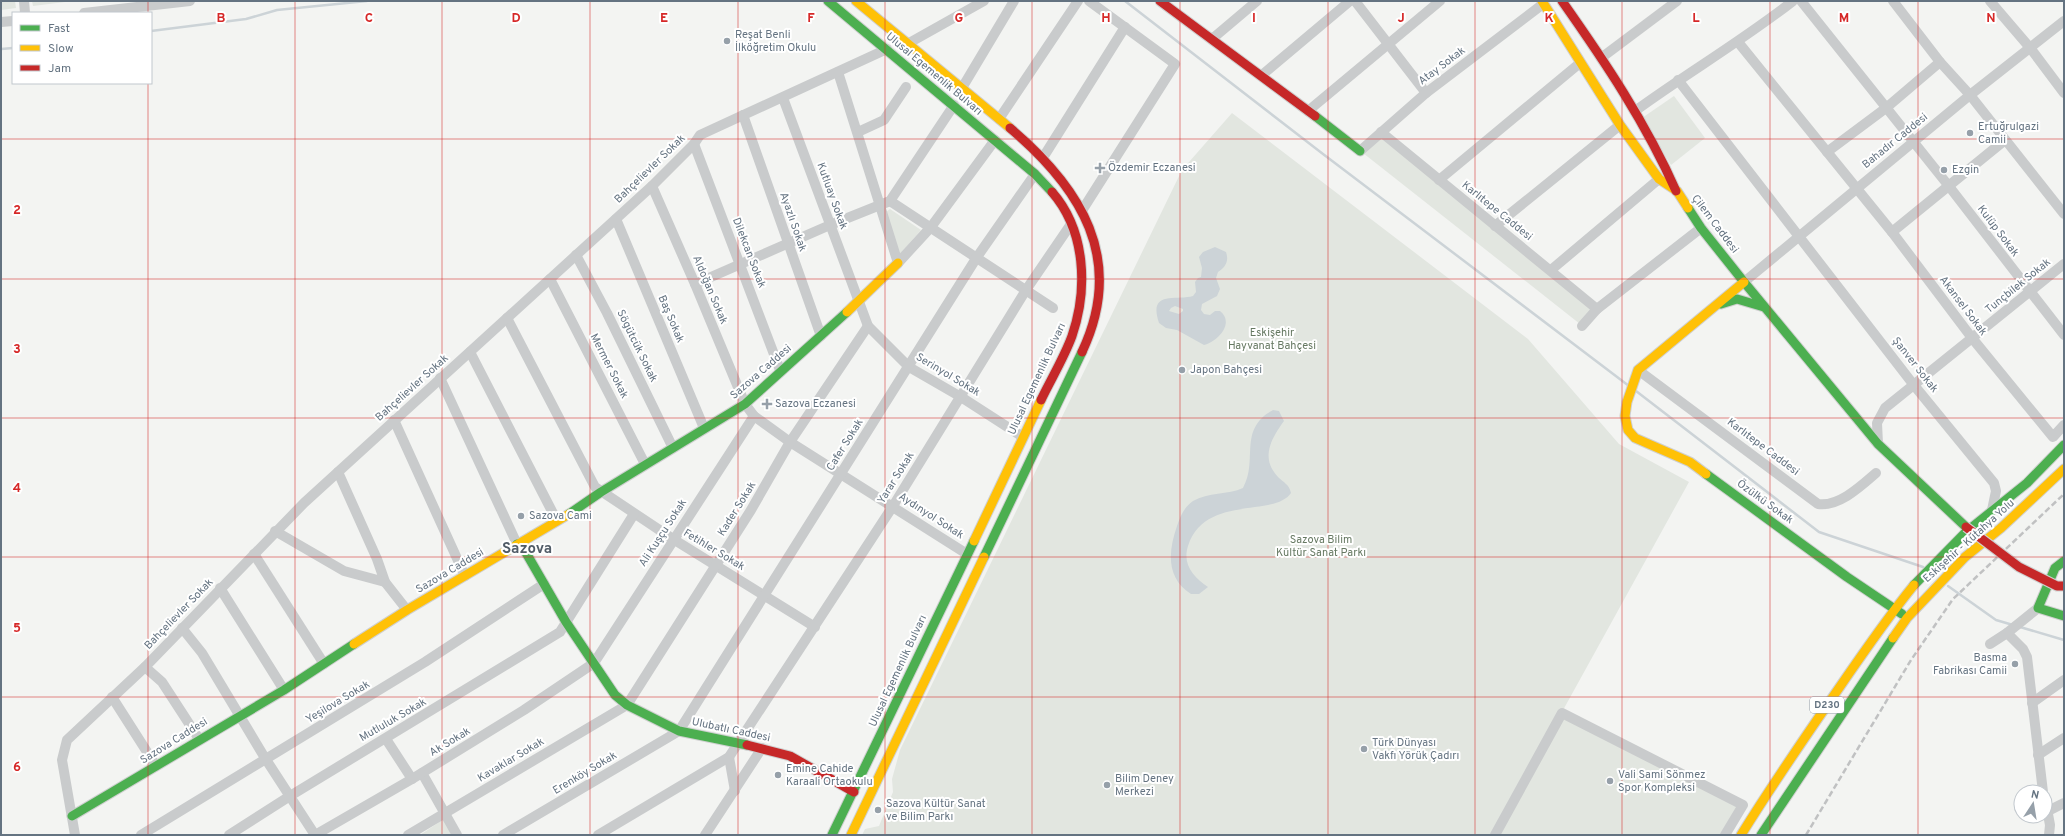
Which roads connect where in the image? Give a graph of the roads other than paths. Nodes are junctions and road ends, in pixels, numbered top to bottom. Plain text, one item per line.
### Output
1 (24, 1) edge
2 (190, 1) edge
3 (828, 1) edge
4 (856, 1) edge
5 (984, 1) edge
6 (1014, 1) edge
7 (1078, 1) edge
8 (1089, 1) edge
9 (1257, 1) edge
10 (1350, 1) edge
11 (1355, 1) edge
12 (1440, 1) edge
13 (1677, 1) edge
14 (1793, 1) edge
15 (1801, 1) edge
16 (1892, 1) edge
17 (1990, 1) edge
18 (1165, 2) edge
19 (1543, 2) edge
20 (1567, 3) edge
21 (26, 12) edge
22 (93, 12) edge
23 (12, 21) edge
24 (2064, 21) edge
25 (1, 22) edge
26 (1125, 27) junction
27 (1212, 39) junction
28 (1738, 42) junction
29 (910, 43) junction
30 (1387, 44) junction
31 (888, 49) junction
32 (2031, 49) junction
33 (1601, 58) junction
34 (1940, 62) junction
35 (1580, 63) junction
36 (838, 72) junction
37 (1262, 75) junction
38 (1678, 80) junction
39 (906, 87) dead end
40 (962, 88) junction
41 (1426, 93) junction
42 (2064, 93) edge
43 (1970, 95) junction
44 (783, 98) junction
45 (954, 105) junction
46 (1886, 108) junction
47 (1308, 111) junction
48 (1635, 111) junction
49 (744, 115) junction
50 (999, 119) junction
51 (1620, 125) junction
52 (858, 132) junction
53 (1381, 132) junction
54 (995, 140) junction
55 (2005, 140) junction
56 (1913, 141) junction
57 (694, 144) junction
58 (1360, 151) joint
59 (1827, 152) junction
60 (1044, 156) junction
61 (1035, 174) junction
62 (1659, 179) junction
63 (1439, 180) junction
64 (1948, 185) junction
65 (652, 186) junction
66 (1856, 188) junction
67 (1677, 192) junction
68 (890, 201) junction
69 (880, 205) junction
70 (1082, 209) junction
71 (2064, 214) edge
72 (616, 219) junction
73 (1071, 224) junction
74 (830, 225) junction
75 (1495, 226) junction
76 (931, 227) junction
77 (1701, 228) junction
78 (1892, 232) junction
79 (1800, 236) junction
80 (788, 243) junction
81 (576, 255) junction
82 (978, 257) junction
83 (898, 263) junction
84 (741, 264) junction
85 (2064, 264) edge
86 (1551, 270) junction
87 (550, 278) junction
88 (1744, 282) junction
89 (695, 284) junction
90 (1026, 290) junction
91 (2030, 293) junction
92 (858, 302) junction
93 (1053, 308) dead end
94 (1765, 308) junction
95 (1597, 309) junction
96 (1712, 309) junction
97 (507, 318) junction
98 (868, 326) junction
99 (1582, 326) dead end
100 (2064, 335) edge
101 (821, 336) junction
102 (1972, 338) junction
103 (470, 352) junction
104 (909, 367) junction
105 (780, 370) junction
106 (1638, 370) junction
107 (440, 378) junction
108 (1913, 384) junction
109 (961, 397) junction
110 (745, 404) junction
111 (754, 416) junction
112 (394, 420) junction
113 (2064, 425) edge
114 (704, 428) junction
115 (1023, 437) junction
116 (790, 442) junction
117 (2064, 445) edge
118 (673, 448) junction
119 (1882, 448) junction
120 (645, 464) junction
121 (2064, 469) edge
122 (338, 472) junction
123 (841, 473) junction
124 (1876, 473) dead end
125 (601, 492) junction
126 (893, 506) junction
127 (1991, 513) junction
128 (634, 514) junction
129 (557, 522) junction
130 (275, 531) junction
131 (674, 539) junction
132 (517, 544) junction
133 (254, 554) junction
134 (967, 554) junction
135 (2064, 561) edge
136 (716, 564) junction
137 (465, 576) junction
138 (385, 582) junction
139 (544, 584) junction
140 (2064, 586) edge
141 (220, 588) junction
142 (764, 595) junction
143 (1896, 608) junction
144 (2038, 608) junction
145 (407, 610) junction
146 (2064, 616) edge
147 (1907, 618) junction
148 (566, 622) junction
149 (815, 627) junction
150 (182, 628) junction
151 (2007, 633) junction
152 (1990, 644) dead end
153 (594, 663) junction
154 (324, 664) junction
155 (145, 668) junction
156 (2064, 680) edge
157 (284, 690) junction
158 (112, 698) junction
159 (2032, 703) junction
160 (626, 705) junction
161 (241, 715) junction
162 (679, 731) junction
163 (2064, 738) edge
164 (199, 739) junction
165 (386, 739) junction
166 (739, 744) junction
167 (762, 748) junction
168 (2038, 755) junction
169 (729, 757) junction
170 (266, 758) junction
171 (156, 766) junction
172 (422, 774) junction
173 (412, 779) junction
174 (2042, 784) edge
175 (735, 791) junction
176 (854, 792) junction
177 (290, 796) junction
178 (2064, 803) edge
179 (2053, 808) edge
180 (445, 813) junction
181 (72, 816) junction
182 (2050, 824) edge
183 (75, 835) edge
184 (141, 835) edge
185 (229, 835) edge
186 (315, 835) edge
187 (408, 835) edge
188 (456, 835) edge
189 (503, 835) edge
190 (598, 835) edge
191 (705, 835) edge
192 (832, 835) edge
193 (851, 835) edge
194 (1495, 835) edge
195 (1725, 835) edge
196 (1741, 835) edge
197 (1761, 835) edge
198 (2049, 835) edge

1 - 21 street
2 - 22 street
3 - 31 main road, Ulusal Egemenlik Bulvarı
4 - 29 main road, Ulusal Egemenlik Bulvarı
5 - 29 street
6 - 40 street
7 - 50 street
8 - 26 street
9 - 27 street
10 - 37 street
11 - 30 street
12 - 30 street
13 - 33 street
14 - 28 street
15 - 46 street, Kulüp Sokak
16 - 34 street
17 - 32 street
18 - 27 main road
19 - 35 main road, Çilem Caddesi
19 - 41 street, Atay Sokak
20 - 33 main road
23 - 25 street
24 - 32 street, Bahadır Caddesi
26 - 60 street
26 - 70 street
27 - 37 main road
28 - 38 street
28 - 59 street, Akansel Sokak
29 - 31 main road
29 - 40 main road, Ulusal Egemenlik Bulvarı
30 - 41 street
30 - 47 street
31 - 36 street, Bahçelievler Sokak
31 - 45 main road, Ulusal Egemenlik Bulvarı
32 - 42 street
32 - 43 street, Bahadır Caddesi
33 - 48 main road
34 - 43 street
34 - 46 street
35 - 51 main road, Çilem Caddesi
35 - 63 street
36 - 44 street, Bahçelievler Sokak
36 - 52 street
37 - 47 main road
38 - 48 street
38 - 79 street, Şanver Sokak
39 - 52 street
40 - 50 main road, Ulusal Egemenlik Bulvarı
41 - 53 street, Atay Sokak
43 - 55 street
43 - 56 street, Bahadır Caddesi
44 - 49 street, Bahçelievler Sokak
44 - 74 street, Kutluay Sokak
45 - 54 main road, Ulusal Egemenlik Bulvarı
45 - 68 street
46 - 56 street, Kulüp Sokak
46 - 59 street
47 - 58 main road
48 - 67 main road
49 - 57 street, Bahçelievler Sokak
49 - 80 street, Ayazlı Sokak
50 - 60 main road, Ulusal Egemenlik Bulvarı
51 - 62 main road, Çilem Caddesi
51 - 75 street
52 - 69 street
53 - 58 street, Atay Sokak
53 - 63 street, Karlıtepe Caddesi
54 - 61 main road, Ulusal Egemenlik Bulvarı
54 - 76 street
55 - 64 street
55 - 71 street
56 - 64 street, Kulüp Sokak
56 - 66 street, Bahadır Caddesi
57 - 65 street, Bahçelievler Sokak
57 - 84 street, Dilekcan Sokak
59 - 66 street, Akansel Sokak
60 - 70 main road, Ulusal Egemenlik Bulvarı
61 - 73 main road, Ulusal Egemenlik Bulvarı
61 - 82 street, Cafer Sokak
62 - 67 main road, Çilem Caddesi
62 - 86 street
63 - 75 street, Karlıtepe Caddesi
64 - 78 street
64 - 91 street, Kulüp Sokak
65 - 72 street, Bahçelievler Sokak
65 - 89 street, Aldoğan Sokak
66 - 78 street, Akansel Sokak
66 - 79 street, Bahadır Caddesi
67 - 77 main road, Çilem Caddesi
68 - 69 street
68 - 76 street
69 - 74 street
69 - 83 street
70 - 193 main road, Ulusal Egemenlik Bulvarı
72 - 81 street, Bahçelievler Sokak
72 - 114 street, Baş Sokak
73 - 90 street, Yarar Sokak
73 - 115 main road, Ulusal Egemenlik Bulvarı
74 - 80 street
74 - 92 street, Kutluay Sokak
75 - 86 street, Karlıtepe Caddesi
76 - 82 street
76 - 83 street
77 - 88 main road, Çilem Caddesi
77 - 95 street
78 - 102 street, Akansel Sokak
79 - 88 street, Bahadır Caddesi
79 - 108 street, Şanver Sokak
80 - 84 street
80 - 101 street, Ayazlı Sokak
81 - 87 street, Bahçelievler Sokak
81 - 118 street, Sögütcük Sokak
82 - 90 street
82 - 104 street, Cafer Sokak
83 - 92 main road, Sazova Caddesi
84 - 89 street
84 - 105 street, Dilekcan Sokak
85 - 91 street, Tunçbilek Sokak
86 - 95 street, Karlıtepe Caddesi
87 - 97 street, Bahçelievler Sokak
87 - 120 street, Mermer Sokak
88 - 94 main road, Çilem Caddesi
88 - 96 main road
89 - 110 street, Aldoğan Sokak
90 - 93 street
90 - 109 street, Yarar Sokak
91 - 100 street, Kulüp Sokak
91 - 102 street, Tunçbilek Sokak
92 - 98 street, Serinyol Sokak
92 - 101 main road, Sazova Caddesi
94 - 96 main road
94 - 119 main road, Çilem Caddesi
95 - 99 street
96 - 106 main road
97 - 103 street, Bahçelievler Sokak
97 - 125 street, Fetihler Sokak
98 - 104 street, Serinyol Sokak
98 - 116 street, Kader Sokak
101 - 105 main road, Sazova Caddesi
102 - 108 street, Tunçbilek Sokak
102 - 113 street, Akansel Sokak
103 - 107 street, Bahçelievler Sokak
103 - 129 street
104 - 109 street, Serinyol Sokak
104 - 123 street, Cafer Sokak
105 - 110 main road, Sazova Caddesi
106 - 124 street, Karlıtepe Caddesi
106 - 143 main road, Özülkü Sokak
107 - 112 street, Bahçelievler Sokak
107 - 132 street
108 - 119 street, Tunçbilek Sokak
108 - 127 street, Şanver Sokak
109 - 115 street, Serinyol Sokak
109 - 126 street, Yarar Sokak
110 - 111 street, Aydınyol Sokak
110 - 114 main road, Sazova Caddesi
111 - 116 street, Aydınyol Sokak
111 - 131 street, Ali Kuşçu Sokak
112 - 122 street, Bahçelievler Sokak
112 - 137 street
114 - 118 main road, Sazova Caddesi
115 - 134 main road, Ulusal Egemenlik Bulvarı
116 - 123 street, Aydınyol Sokak
116 - 136 street, Kader Sokak
117 - 127 main road, Eskişehir - Kütahya Yolu / D230
118 - 120 main road, Sazova Caddesi
119 - 140 main road, Çilem Caddesi, bridge
120 - 125 main road, Sazova Caddesi
121 - 147 main road, Eskişehir - Kütahya Yolu / D230
122 - 130 street, Bahçelievler Sokak
122 - 138 street
123 - 126 street, Aydınyol Sokak
123 - 142 street, Cafer Sokak
125 - 128 street, Fetihler Sokak
125 - 129 main road, Sazova Caddesi
126 - 134 street, Aydınyol Sokak
126 - 149 street, Yarar Sokak
127 - 143 main road, Eskişehir - Kütahya Yolu / D230
128 - 131 street, Fetihler Sokak
128 - 148 street, Mutluluk Sokak
129 - 132 main road, Sazova Caddesi
130 - 133 street, Bahçelievler Sokak
130 - 138 street
131 - 136 street, Fetihler Sokak
131 - 153 street, Ali Kuşçu Sokak
132 - 137 main road, Sazova Caddesi
132 - 139 main road, Ulubatlı Caddesi
133 - 141 street, Bahçelievler Sokak
133 - 154 street
134 - 176 main road, Ulusal Egemenlik Bulvarı
135 - 144 main road
136 - 142 street, Fetihler Sokak
136 - 160 street, Kader Sokak
137 - 145 main road, Sazova Caddesi
138 - 145 street
139 - 148 main road, Ulubatlı Caddesi
139 - 170 street, Yeşilova Sokak
141 - 150 street, Bahçelievler Sokak
141 - 157 street
142 - 149 street, Fetihler Sokak
142 - 162 street, Cafer Sokak
143 - 147 main road, Özülkü Sokak
143 - 196 main road, Eskişehir - Kütahya Yolu / D230
144 - 146 main road
144 - 151 street
145 - 154 main road, Sazova Caddesi
147 - 197 main road, Eskişehir - Kütahya Yolu / D230
148 - 153 main road, Ulubatlı Caddesi
148 - 165 street, Mutluluk Sokak
149 - 166 street, Yarar Sokak
150 - 155 street, Bahçelievler Sokak
150 - 161 street
151 - 152 street
151 - 159 street
153 - 160 main road, Ulubatlı Caddesi
153 - 172 street, Ak Sokak
154 - 157 main road, Sazova Caddesi
155 - 158 street, Bahçelievler Sokak
155 - 164 street
156 - 159 street
157 - 161 main road, Sazova Caddesi
158 - 171 street
158 - 181 street, Bahçelievler Sokak
159 - 168 street
160 - 162 main road, Ulubatlı Caddesi
160 - 180 street, Kavaklar Sokak
161 - 164 main road, Sazova Caddesi
161 - 170 street
162 - 166 main road, Ulubatlı Caddesi
162 - 189 street, Erenköy Sokak
163 - 168 street
164 - 171 main road, Sazova Caddesi
165 - 173 street
165 - 177 street, Mutluluk Sokak
166 - 167 main road, Ulubatlı Caddesi
166 - 169 street, Yarar Sokak
167 - 175 street
167 - 176 main road, Ulubatlı Caddesi
168 - 174 street
169 - 175 street
169 - 190 street
170 - 177 street
170 - 184 street, Yeşilova Sokak
171 - 181 main road, Sazova Caddesi
172 - 173 street, Ak Sokak
172 - 180 street
173 - 186 street, Ak Sokak
175 - 191 street
176 - 192 main road, Ulusal Egemenlik Bulvarı
177 - 185 street, Mutluluk Sokak
177 - 186 street
178 - 179 street
180 - 187 street, Kavaklar Sokak
180 - 188 street
181 - 183 street, Bahçelievler Sokak
182 - 198 street
194 - 195 street

